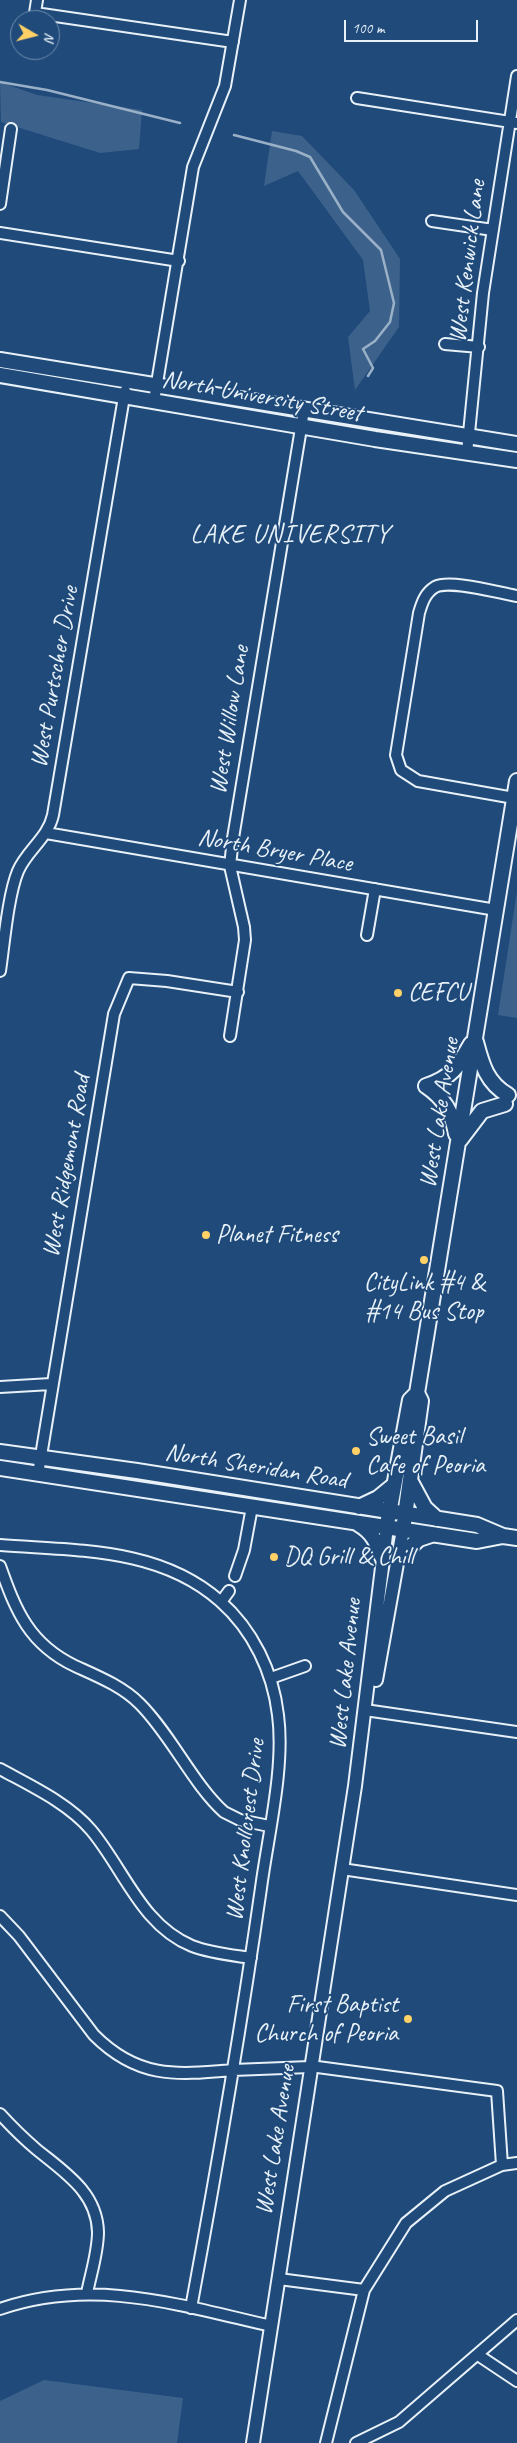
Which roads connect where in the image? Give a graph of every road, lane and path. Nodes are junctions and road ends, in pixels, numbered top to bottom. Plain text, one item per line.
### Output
1 (37, 0) edge
2 (240, 0) edge
3 (233, 42) junction
4 (517, 76) edge
5 (358, 98) dead end
6 (513, 122) edge
7 (11, 129) dead end
8 (2, 171) edge
9 (0, 204) edge
10 (432, 221) dead end
11 (493, 230) junction
12 (0, 233) edge
13 (179, 261) junction
14 (445, 344) dead end
15 (479, 347) junction
16 (0, 360) edge
17 (0, 375) edge
18 (127, 380) junction
19 (157, 384) junction
20 (124, 396) junction
21 (154, 401) junction
22 (304, 410) junction
23 (301, 426) junction
24 (468, 437) junction
25 (517, 444) edge
26 (467, 453) junction
27 (517, 460) edge
28 (517, 596) edge
29 (517, 781) edge
30 (514, 798) junction
31 (46, 833) junction
32 (230, 866) junction
33 (375, 890) junction
34 (496, 910) junction
35 (4, 916) edge
36 (367, 935) dead end
37 (0, 971) edge
38 (238, 992) junction
39 (230, 1036) dead end
40 (475, 1037) junction
41 (457, 1145) junction
42 (51, 1384) junction
43 (0, 1387) edge
44 (418, 1393) junction
45 (0, 1452) edge
46 (40, 1457) junction
47 (0, 1468) edge
48 (137, 1471) junction
49 (38, 1474) junction
50 (76, 1480) junction
51 (411, 1481) junction
52 (394, 1485) junction
53 (294, 1496) junction
54 (197, 1498) junction
55 (252, 1507) junction
56 (358, 1507) junction
57 (389, 1512) junction
58 (406, 1514) junction
59 (437, 1519) junction
60 (356, 1523) junction
61 (387, 1527) junction
62 (403, 1530) junction
63 (433, 1534) junction
64 (503, 1536) junction
65 (517, 1538) edge
66 (0, 1545) edge
67 (382, 1557) junction
68 (399, 1557) junction
69 (0, 1566) edge
70 (235, 1576) dead end
71 (228, 1591) dead end
72 (222, 1602) junction
73 (305, 1666) dead end
74 (271, 1678) junction
75 (368, 1710) junction
76 (517, 1732) edge
77 (0, 1769) edge
78 (270, 1826) junction
79 (342, 1869) junction
80 (517, 1895) edge
81 (0, 1916) edge
82 (251, 1958) junction
83 (310, 2067) junction
84 (235, 2070) junction
85 (0, 2114) edge
86 (517, 2163) edge
87 (502, 2164) junction
88 (278, 2278) junction
89 (364, 2290) junction
90 (87, 2293) junction
91 (191, 2308) junction
92 (0, 2309) edge
93 (517, 2320) edge
94 (271, 2326) junction
95 (478, 2355) junction
96 (517, 2381) edge
97 (252, 2443) edge
98 (326, 2443) edge
99 (356, 2443) edge

1 - 3 street
2 - 3 street
3 - 13 street
4 - 6 street, West Kenwick Lane
5 - 6 street
6 - 11 street, West Kenwick Lane
7 - 8 street
8 - 9 street
10 - 11 street
11 - 15 street, West Kenwick Lane
12 - 13 street
13 - 19 street
14 - 15 street
15 - 24 street, West Kenwick Lane
16 - 18 main road, North University Street
17 - 20 main road, North University Street
18 - 19 main road, North University Street
18 - 20 street, West Purtscher Drive
19 - 21 street
19 - 22 main road, North University Street
20 - 21 main road, North University Street
20 - 31 street, West Purtscher Drive
21 - 23 main road, North University Street
22 - 23 street, West Willow Lane
22 - 24 main road, North University Street
23 - 26 main road, North University Street
23 - 32 street, West Willow Lane
24 - 25 main road, North University Street
24 - 26 street, West Kenwick Lane
26 - 27 main road, North University Street
28 - 30 street
29 - 30 main road, West Lake Avenue
30 - 34 main road, West Lake Avenue
31 - 32 street, North Bryer Place
31 - 35 street, West Purtscher Drive
32 - 33 street, North Bryer Place
32 - 38 street, West Willow Lane
33 - 34 street, North Bryer Place
33 - 36 street
34 - 40 main road, West Lake Avenue
35 - 37 street, West Purtscher Drive
38 - 39 street, West Willow Lane
38 - 42 street, West Ridgemont Road
40 - 41 main road, West Lake Avenue
40 - 41 main road
40 - 41 main road
41 - 44 main road, West Lake Avenue
42 - 43 street
42 - 46 street, West Ridgemont Road
44 - 51 main road, West Lake Avenue
44 - 52 main road, West Lake Avenue
45 - 46 main road, North Sheridan Road
46 - 48 main road, North Sheridan Road
46 - 49 street, West Ridgemont Road
47 - 49 main road, North Sheridan Road
48 - 50 main road
48 - 53 main road, North Sheridan Road
48 - 54 main road
49 - 50 main road, North Sheridan Road
50 - 54 main road, North Sheridan Road
51 - 58 main road, West Lake Avenue
51 - 59 main road
52 - 56 main road
52 - 57 main road, West Lake Avenue
53 - 55 main road
53 - 56 main road, North Sheridan Road
54 - 55 main road, North Sheridan Road
55 - 60 main road, North Sheridan Road
55 - 70 street
56 - 57 main road, North Sheridan Road
57 - 58 main road, North Sheridan Road
57 - 61 main road, West Lake Avenue
58 - 59 main road, North Sheridan Road
58 - 62 main road, West Lake Avenue
59 - 64 main road, North Sheridan Road
60 - 61 main road, North Sheridan Road
60 - 67 main road
61 - 62 main road, North Sheridan Road
61 - 67 street, West Lake Avenue
62 - 63 main road, North Sheridan Road
62 - 68 street, West Lake Avenue
63 - 64 main road, North Sheridan Road
63 - 68 main road
64 - 65 main road, North Sheridan Road
66 - 72 street, West Knollcrest Drive
67 - 75 street, West Lake Avenue
68 - 75 street, West Lake Avenue
69 - 78 street
71 - 72 street
72 - 74 street, West Knollcrest Drive
73 - 74 street
74 - 78 street, West Knollcrest Drive
75 - 76 street
75 - 79 street, West Lake Avenue
77 - 82 street
78 - 82 street, West Knollcrest Drive
79 - 80 street
79 - 83 street, West Lake Avenue
81 - 84 street
82 - 84 street, West Knollcrest Drive
83 - 84 street
83 - 87 street
83 - 88 street, West Lake Avenue
84 - 91 street, West Knollcrest Drive
85 - 90 street
86 - 87 street
87 - 89 street
88 - 89 street
88 - 94 street, West Lake Avenue
89 - 98 street
90 - 91 street
90 - 92 street
91 - 94 street
93 - 95 street
94 - 97 street, West Lake Avenue
95 - 96 street
95 - 99 street

